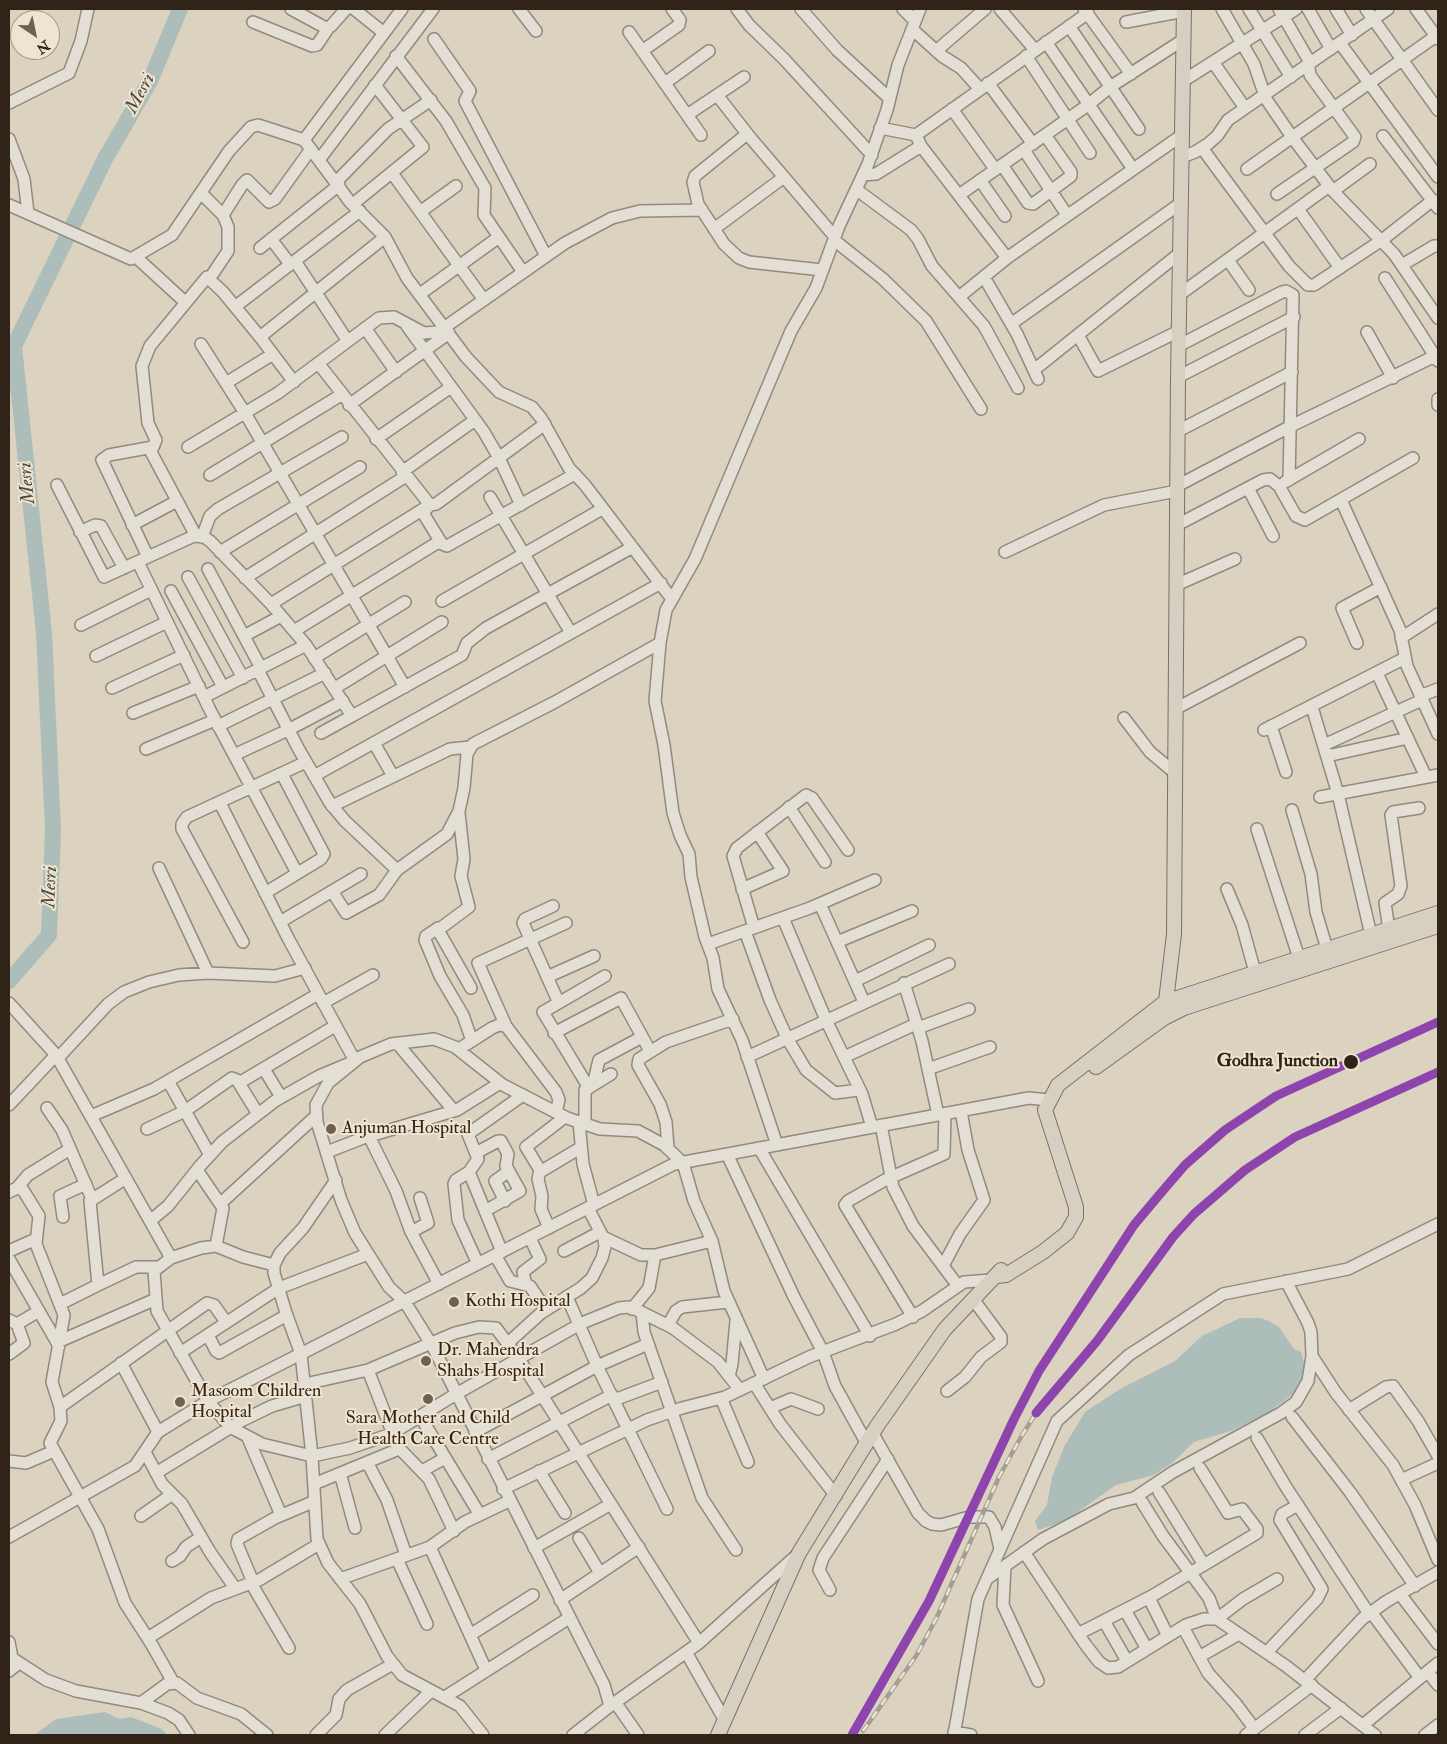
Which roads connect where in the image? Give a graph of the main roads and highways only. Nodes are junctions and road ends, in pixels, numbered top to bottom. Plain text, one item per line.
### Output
1 (1184, 10) edge
2 (1438, 913) edge
3 (1438, 926) edge
4 (1170, 966) junction
5 (1165, 1002) junction
6 (1184, 1002) junction
7 (1164, 1018) junction
8 (1051, 1097) junction
9 (718, 1735) edge

1 - 4 main road
2 - 6 main road
3 - 6 main road
4 - 5 main road
4 - 6 main road
5 - 6 main road
5 - 7 main road
5 - 8 main road
6 - 7 main road
7 - 8 main road
8 - 9 main road

